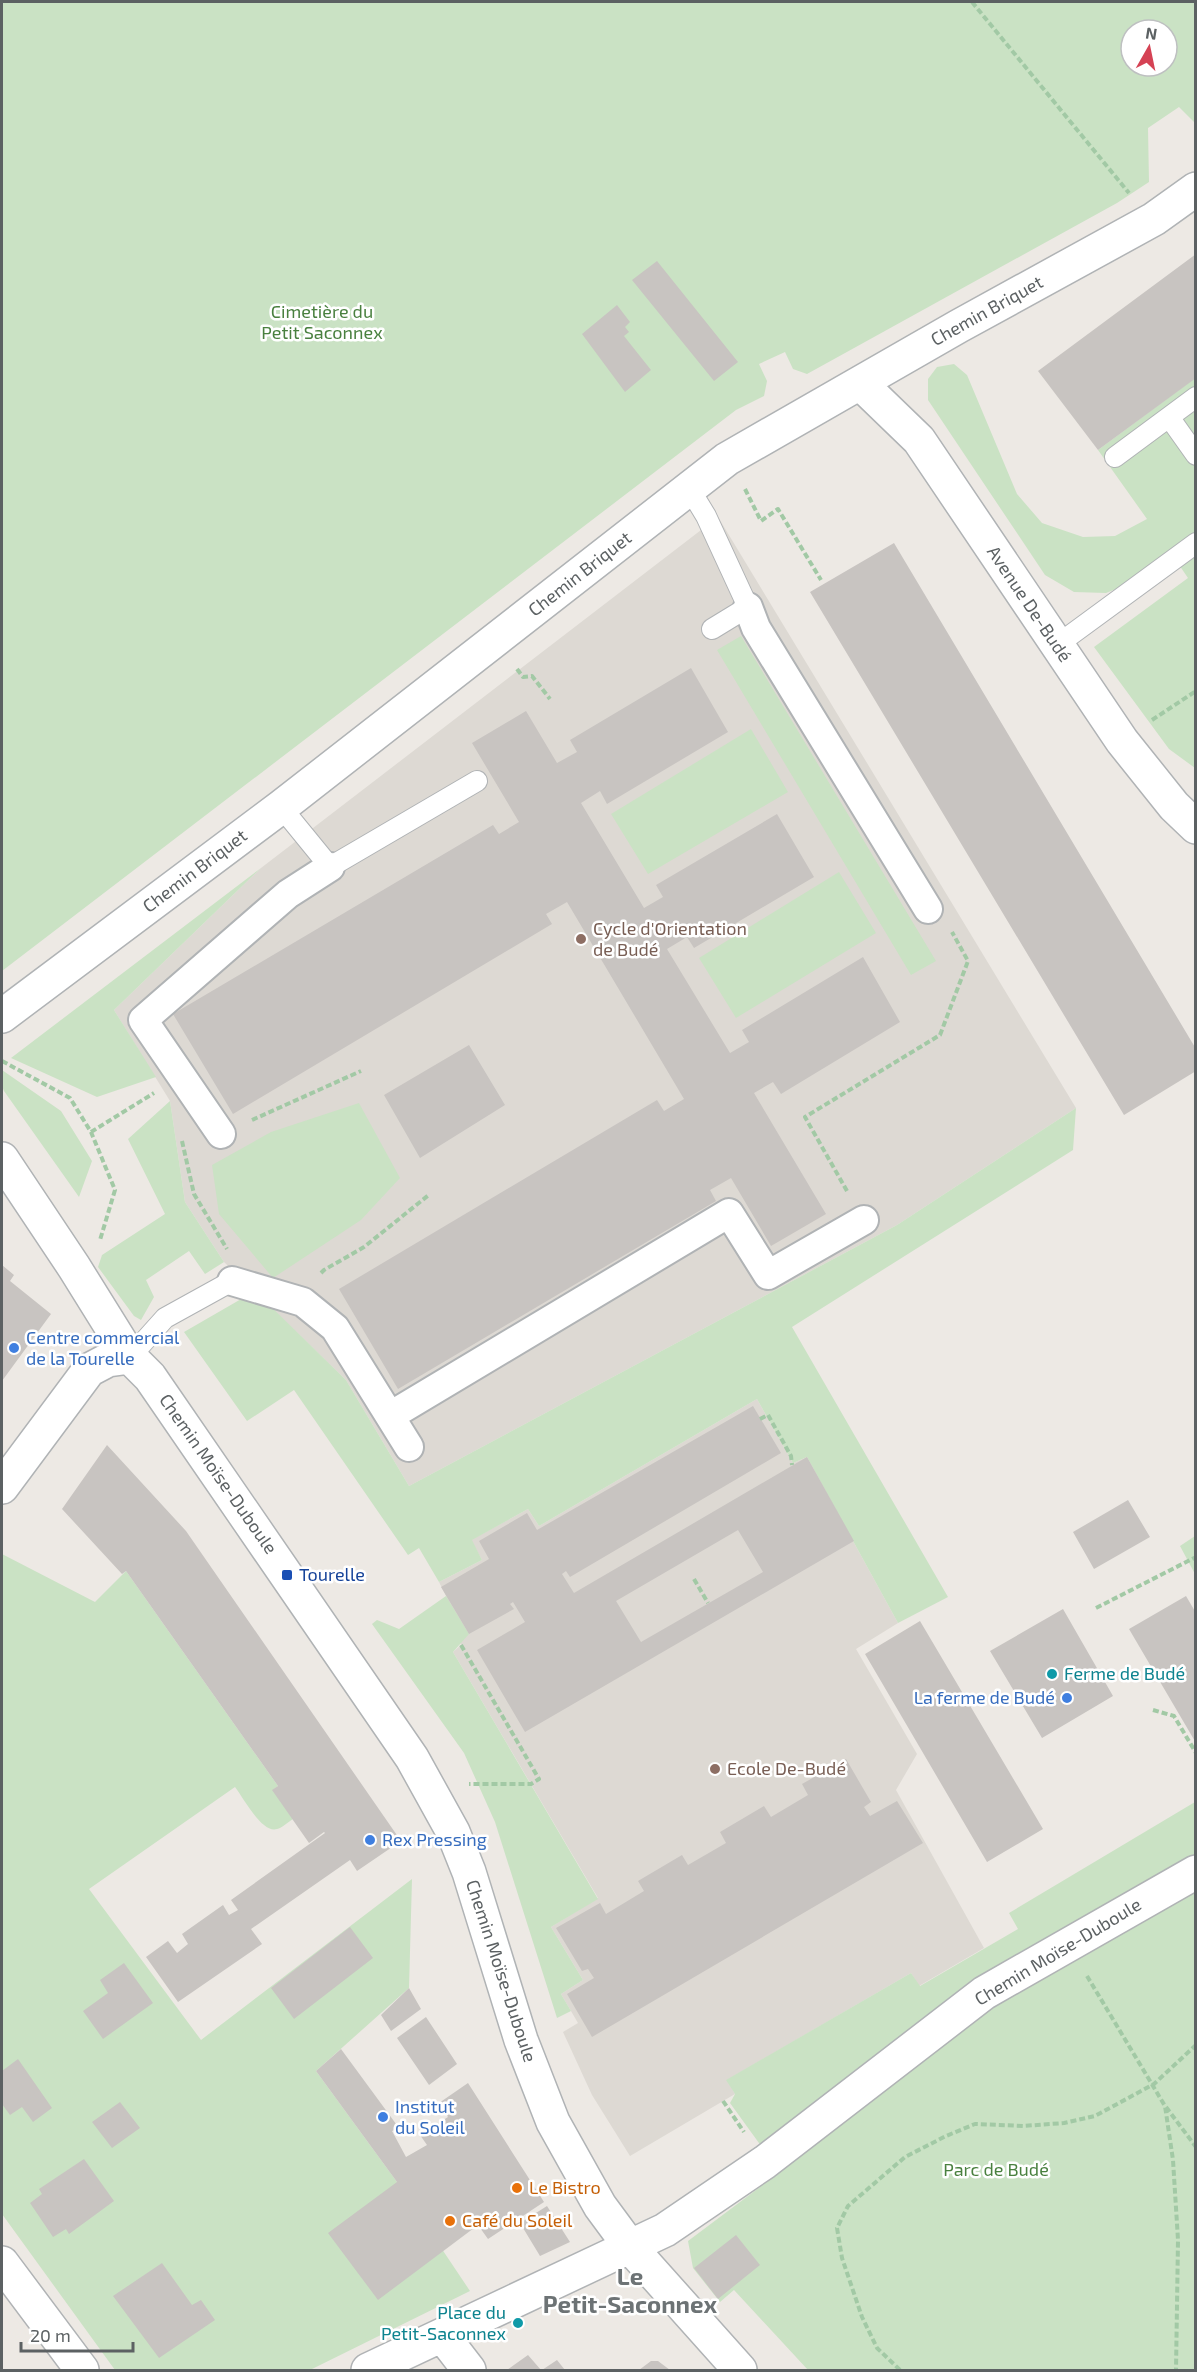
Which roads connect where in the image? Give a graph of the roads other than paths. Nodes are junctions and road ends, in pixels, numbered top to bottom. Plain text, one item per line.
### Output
1 (1196, 189) edge
2 (860, 383) junction
3 (1196, 397) edge
4 (1169, 417) junction
5 (1196, 455) edge
6 (1115, 457) dead end
7 (689, 488) junction
8 (1196, 543) edge
9 (748, 608) junction
10 (712, 629) dead end
11 (1057, 645) junction
12 (477, 781) dead end
13 (281, 807) junction
14 (1196, 827) edge
15 (330, 867) junction
16 (928, 909) road end
17 (2, 1016) edge
18 (221, 1134) road end
19 (2, 1159) edge
20 (864, 1220) road end
21 (232, 1281) joint
22 (130, 1357) junction
23 (390, 1416) junction
24 (409, 1447) dead end
25 (2, 1487) edge
26 (1183, 1879) edge
27 (631, 2248) junction
28 (2, 2263) edge
29 (442, 2335) junction
30 (82, 2370) edge
31 (368, 2370) edge
32 (469, 2370) edge
33 (740, 2370) edge

1 - 2 street, Chemin Briquet
2 - 7 street, Chemin Briquet
2 - 11 street, Avenue De-Budé
3 - 4 lane
4 - 5 lane
4 - 6 lane
7 - 9 lane
7 - 13 street, Chemin Briquet
8 - 11 lane
9 - 10 lane
9 - 16 street
11 - 14 street, Avenue De-Budé
12 - 15 lane
13 - 15 lane
13 - 17 street, Chemin Briquet
15 - 18 street
19 - 22 street, Chemin Moïse-Duboule
20 - 23 street
21 - 22 lane
21 - 23 street
22 - 25 street
22 - 27 street, Chemin Moïse-Duboule
23 - 24 street
26 - 27 street, Chemin Moïse-Duboule
27 - 29 street
27 - 33 street
28 - 30 street
29 - 31 street
29 - 32 street

